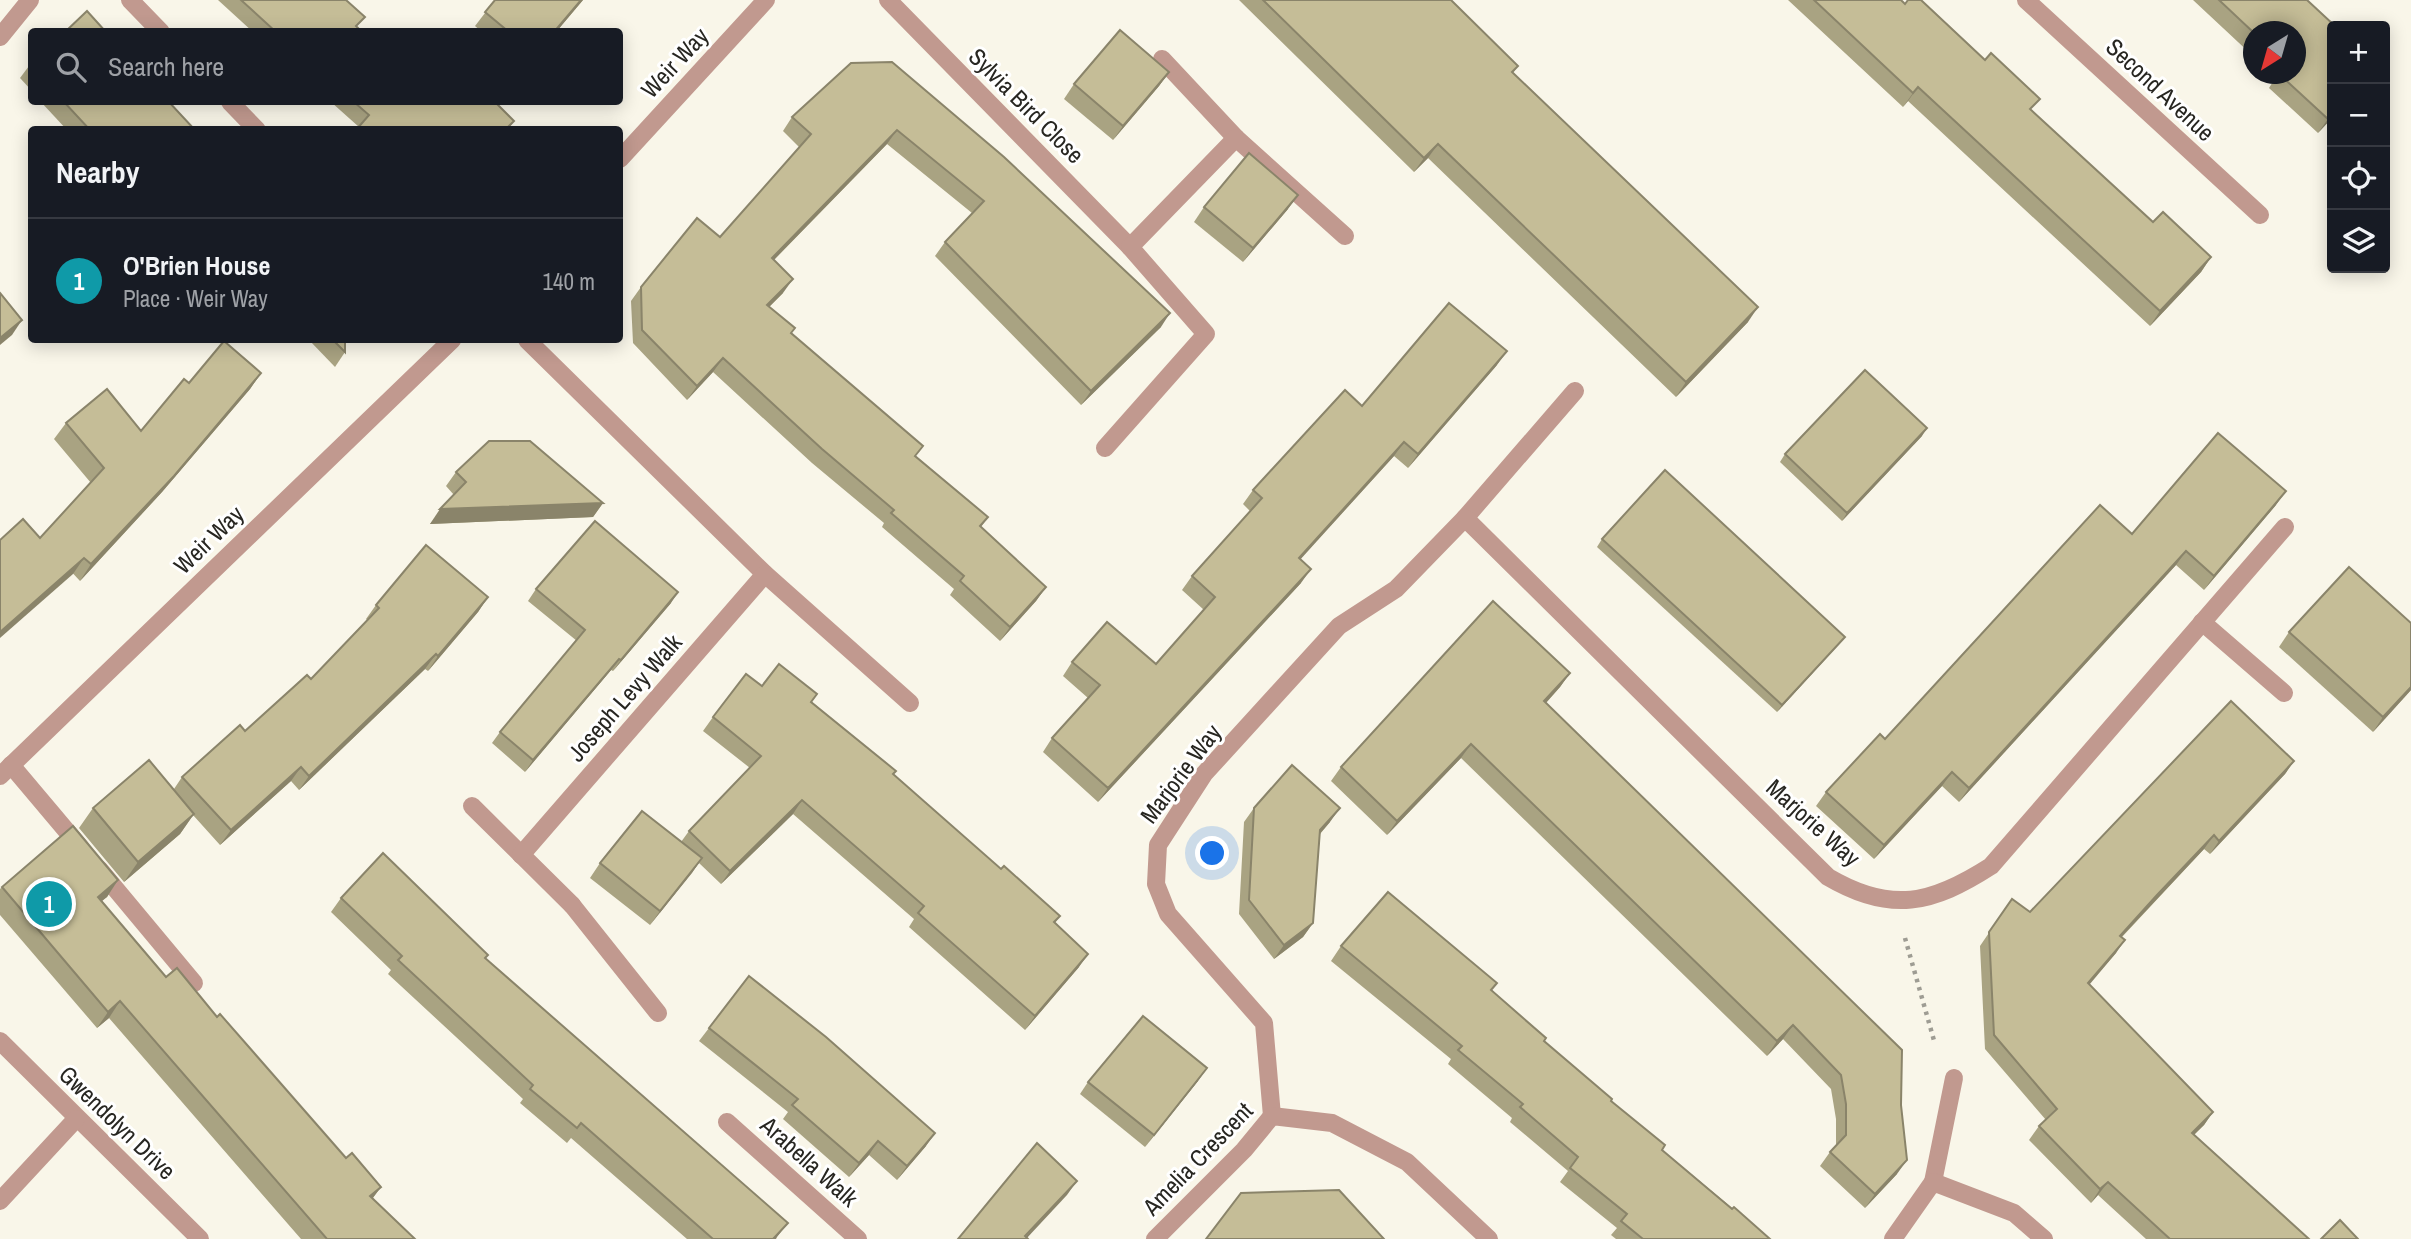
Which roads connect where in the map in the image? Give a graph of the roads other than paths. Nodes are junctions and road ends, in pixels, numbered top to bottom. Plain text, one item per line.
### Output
1 (30, 0) edge
2 (130, 0) edge
3 (766, 0) edge
4 (888, 0) edge
5 (2026, 0) edge
6 (157, 28) edge
7 (0, 37) edge
8 (1162, 60) dead end
9 (233, 105) edge
10 (253, 126) edge
11 (1236, 138) junction
12 (623, 156) edge
13 (2260, 215) dead end
14 (1345, 236) dead end
15 (1130, 247) junction
16 (449, 343) edge
17 (530, 343) edge
18 (1575, 391) dead end
19 (1105, 448) dead end
20 (1465, 518) junction
21 (2285, 527) dead end
22 (765, 574) junction
23 (2202, 622) junction
24 (2284, 693) dead end
25 (910, 703) dead end
26 (6, 770) edge
27 (472, 806) dead end
28 (521, 855) junction
29 (194, 982) dead end
30 (658, 1013) dead end
31 (0, 1041) edge
32 (1954, 1078) road end
33 (1272, 1116) junction
34 (76, 1119) junction
35 (726, 1122) dead end
36 (1933, 1182) junction
37 (0, 1201) edge
38 (200, 1239) edge
39 (858, 1239) edge
40 (1155, 1239) edge
41 (1489, 1239) edge
42 (1893, 1239) edge
43 (2044, 1239) edge

1 - 7 street
2 - 6 street
3 - 12 street, Weir Way
4 - 15 street, Sylvia Bird Close
5 - 13 street, Second Avenue
8 - 11 street
9 - 10 street
11 - 14 street
11 - 15 street
15 - 19 street, Sylvia Bird Close
16 - 26 street, Weir Way
17 - 22 street
18 - 20 street, Marjorie Way
20 - 23 street, Marjorie Way
20 - 33 street, Marjorie Way
21 - 23 street, Marjorie Way
22 - 25 street
22 - 28 street, Joseph Levy Walk
23 - 24 street
26 - 29 street
27 - 28 street
28 - 30 street
31 - 34 street, Gwendolyn Drive
32 - 36 street
33 - 40 street, Amelia Crescent
33 - 41 street, Amelia Crescent
34 - 37 street
34 - 38 street, Gwendolyn Drive
35 - 39 street, Arabella Walk
36 - 42 street
36 - 43 street

